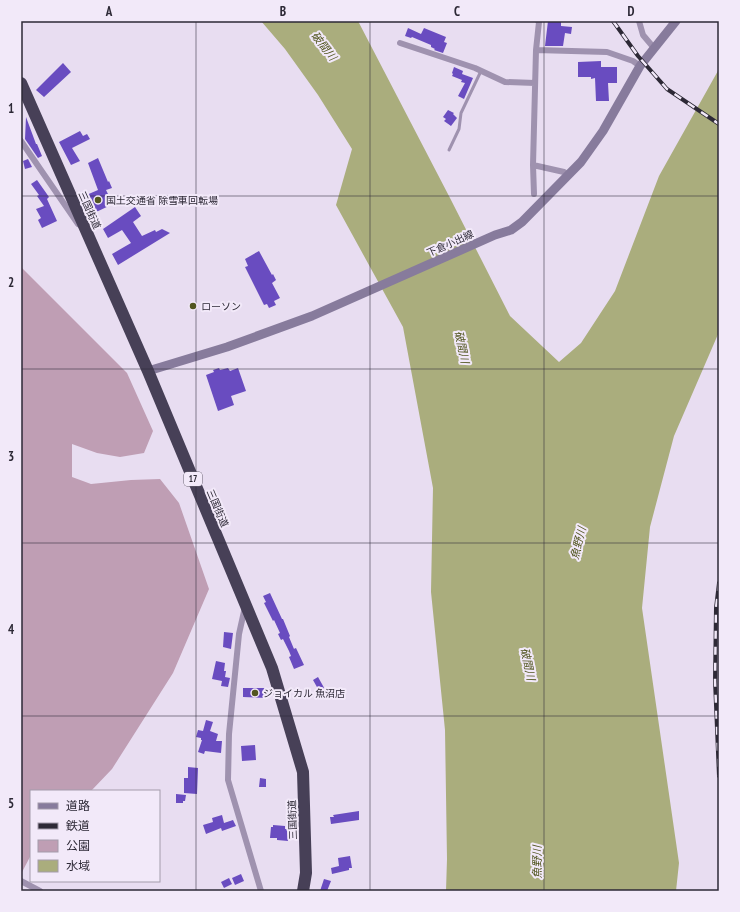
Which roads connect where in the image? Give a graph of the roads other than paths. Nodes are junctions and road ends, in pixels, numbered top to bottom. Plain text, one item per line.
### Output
1 (538, 21) edge
2 (639, 21) edge
3 (676, 21) edge
4 (400, 43) dead end
5 (654, 48) junction
6 (536, 50) junction
7 (640, 66) junction
8 (481, 71) junction
9 (21, 83) edge
10 (535, 83) junction
11 (21, 141) edge
12 (449, 150) dead end
13 (533, 165) junction
14 (568, 175) junction
15 (534, 194) dead end
16 (93, 245) junction
17 (148, 371) junction
18 (246, 605) junction
19 (21, 881) edge
20 (40, 891) edge
21 (262, 891) edge
22 (303, 891) edge

1 - 6 street
2 - 5 street
3 - 5 main road, 下倉小出線
4 - 8 street
5 - 7 main road, 下倉小出線
6 - 7 street
6 - 10 street
7 - 14 main road, 下倉小出線
8 - 10 street
8 - 12 lane
9 - 16 highway, 三国街道 / 17
10 - 13 street
11 - 16 street
13 - 14 street
13 - 15 street
14 - 17 main road, 下倉小出線
16 - 17 highway, 三国街道 / 17
17 - 18 highway, 三国街道 / 17
18 - 21 street
18 - 22 highway, 三国街道 / 17
19 - 20 street

